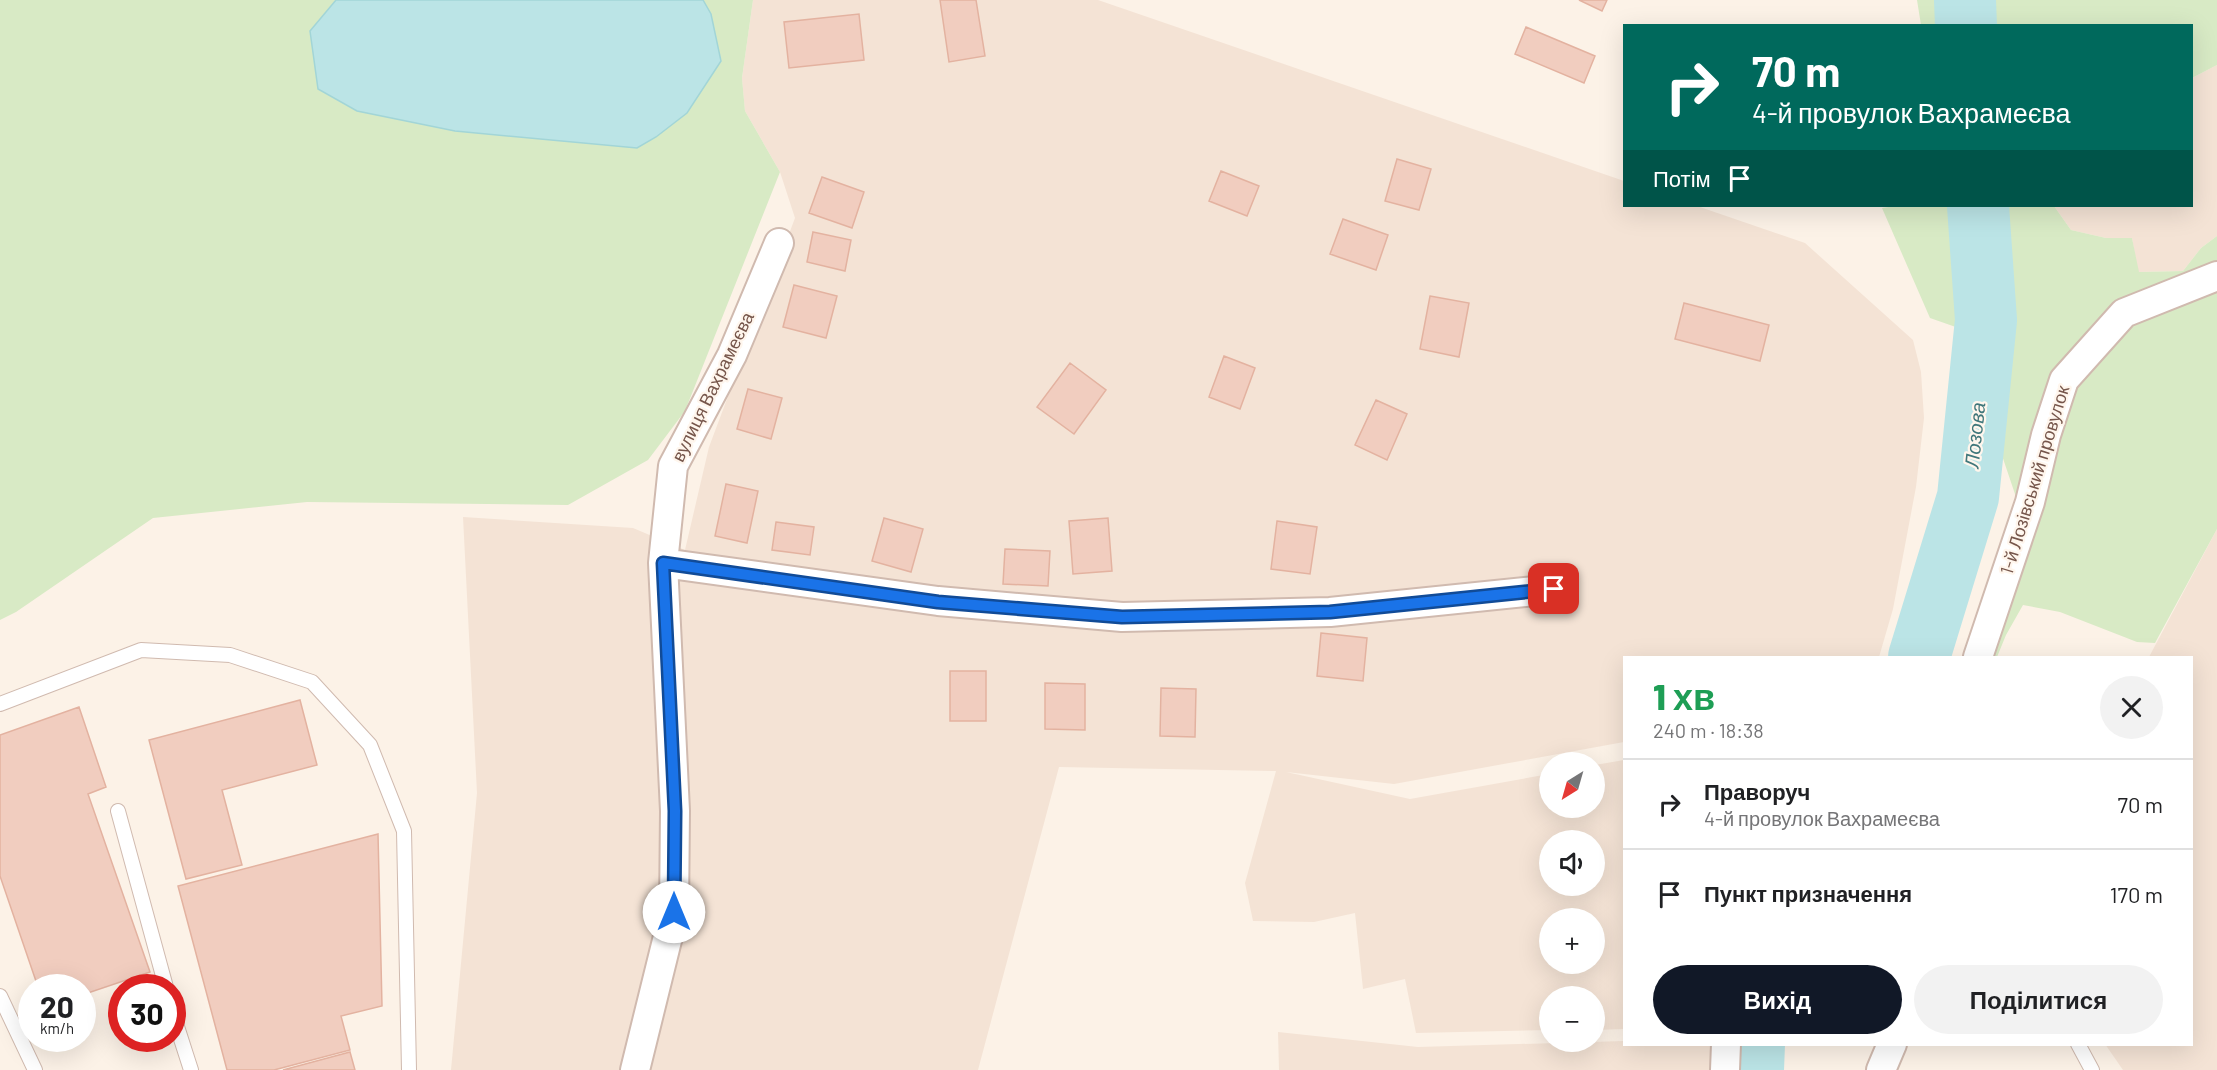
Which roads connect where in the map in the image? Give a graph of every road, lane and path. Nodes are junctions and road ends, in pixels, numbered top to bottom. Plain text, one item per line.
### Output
1 (779, 243) dead end
2 (2217, 276) edge
3 (663, 563) junction
4 (1554, 589) dead end
5 (1978, 656) edge
6 (0, 704) edge
7 (118, 811) dead end
8 (162, 974) edge
9 (0, 996) edge
10 (1726, 1046) edge
11 (1891, 1046) edge
12 (2079, 1046) edge
13 (185, 1052) edge
14 (35, 1070) edge
15 (191, 1070) edge
16 (409, 1070) edge
17 (635, 1070) edge
18 (1725, 1070) edge
19 (1881, 1070) edge
20 (2092, 1070) edge

1 - 3 street, вулиця Вахрамеєва
2 - 5 street, 1-й Лозівський провулок
3 - 4 street
3 - 17 street, вулиця Вахрамеєва
6 - 16 lane
7 - 8 lane
9 - 14 lane
10 - 18 street
11 - 19 street
12 - 20 lane
13 - 15 lane

